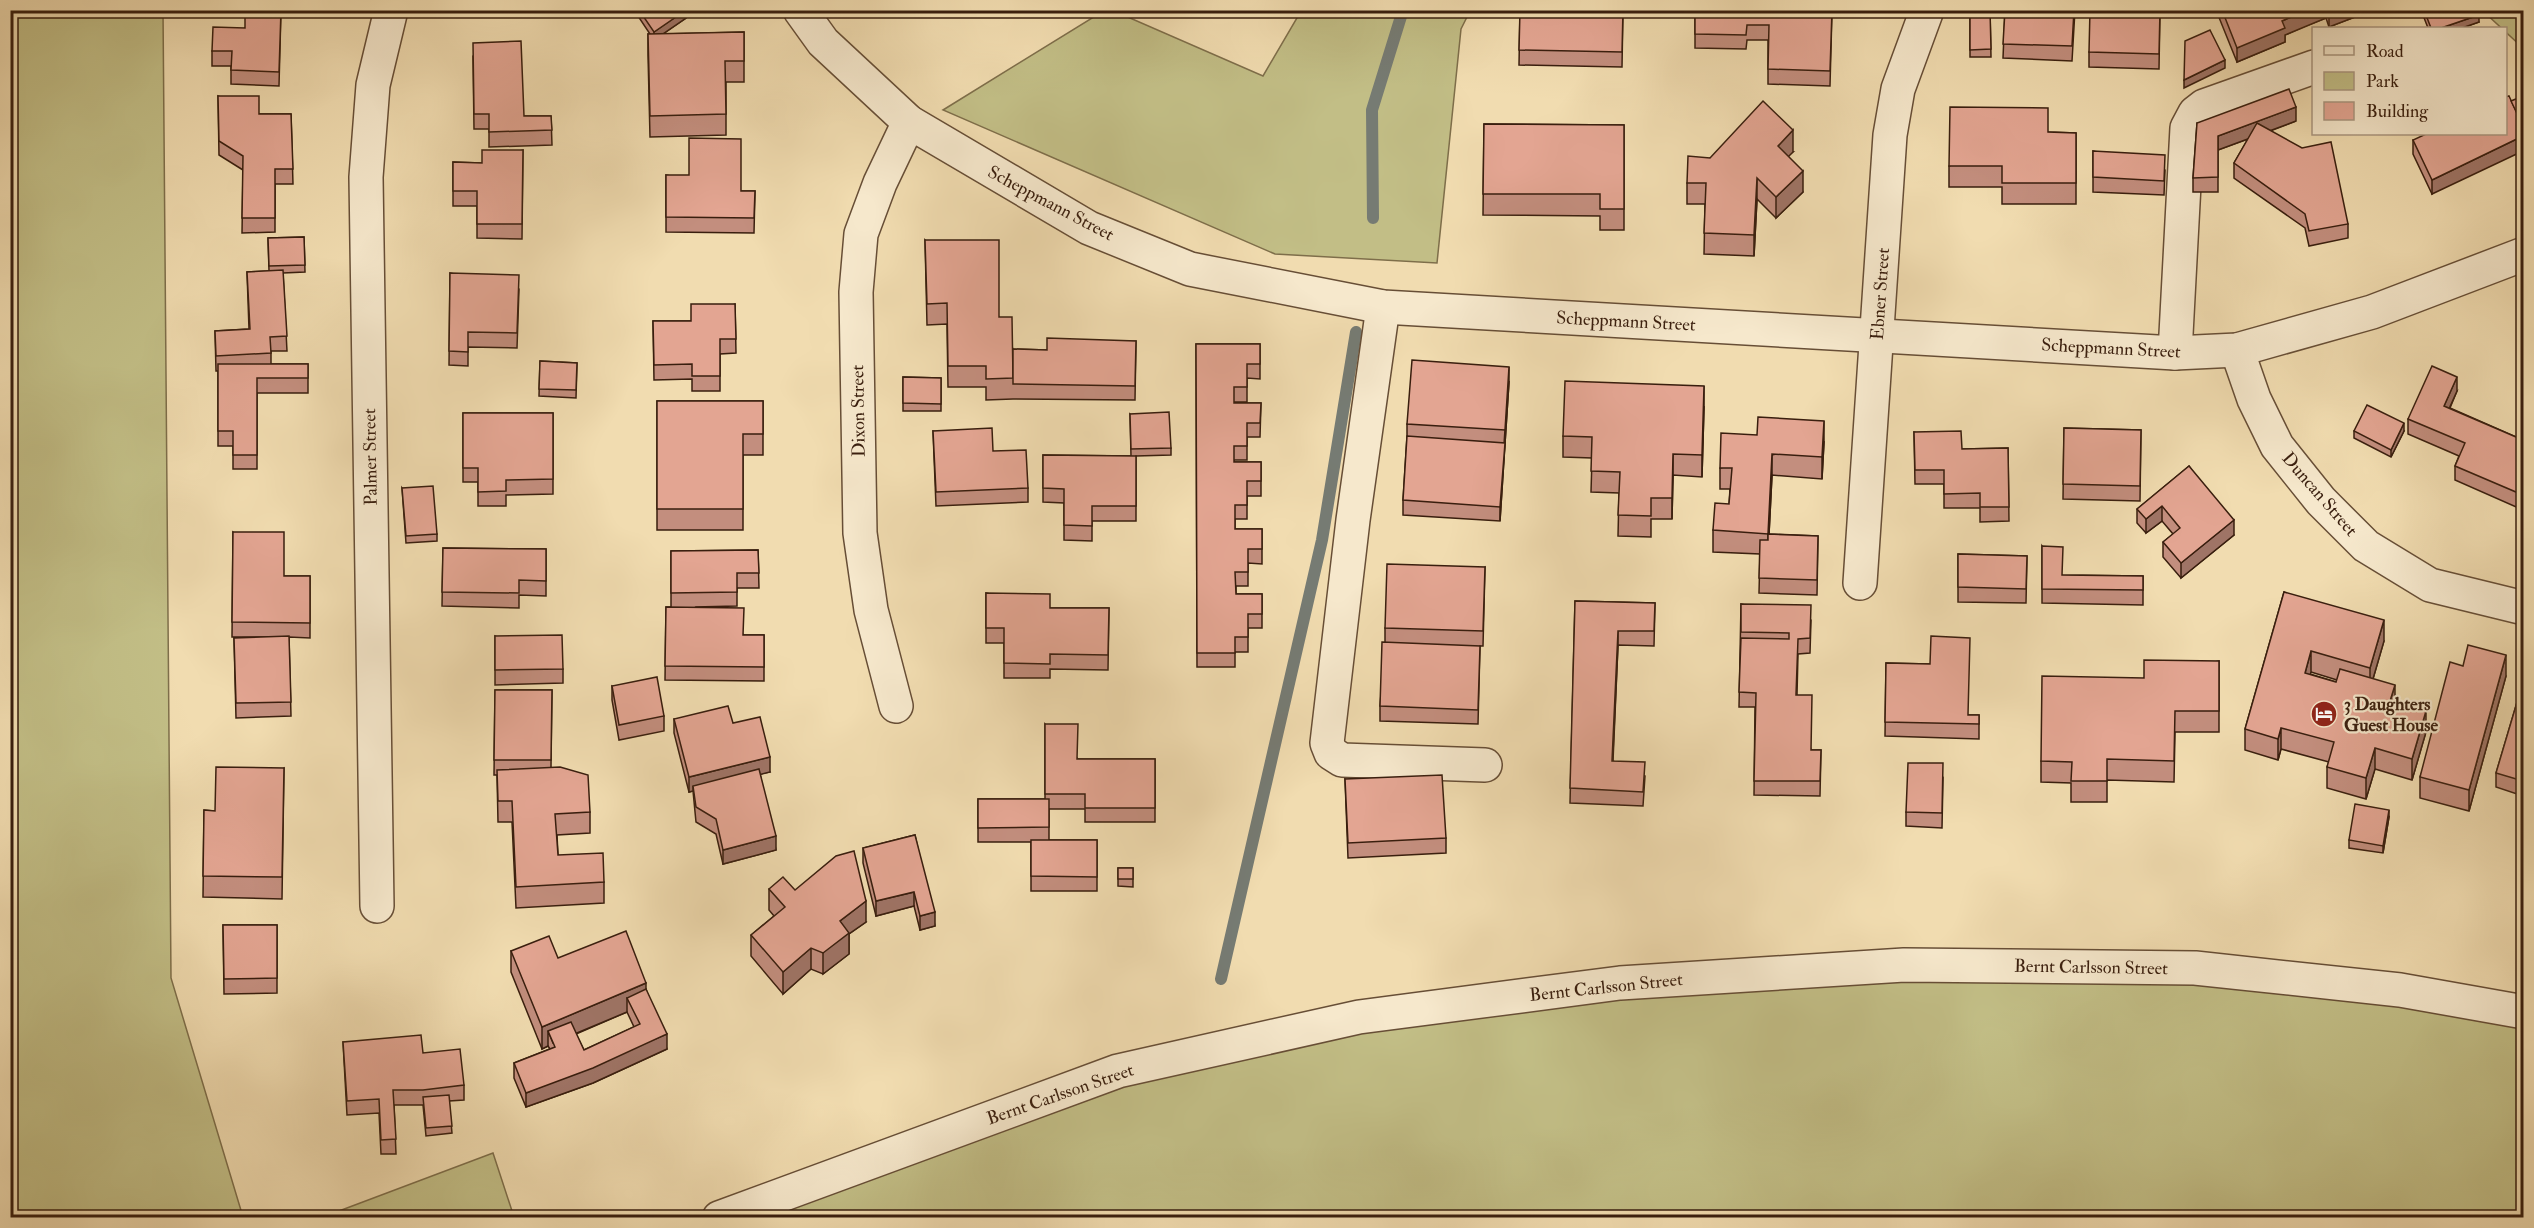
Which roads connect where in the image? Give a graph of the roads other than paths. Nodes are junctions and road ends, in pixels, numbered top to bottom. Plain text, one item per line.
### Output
1 (391, 10) edge
2 (800, 10) edge
3 (1927, 10) edge
4 (2312, 67) edge
5 (909, 122) junction
6 (2523, 254) edge
7 (1383, 307) junction
8 (1877, 336) junction
9 (2237, 350) junction
10 (2175, 352) junction
11 (1860, 583) dead end
12 (2523, 608) edge
13 (896, 706) dead end
14 (1485, 765) dead end
15 (377, 906) dead end
16 (2523, 1012) edge
17 (719, 1218) edge

1 - 15 street, Palmer Street
2 - 5 street, Scheppmann Street
3 - 8 street, Ebner Street
4 - 10 street
5 - 7 street, Scheppmann Street
5 - 13 street, Dixon Street
6 - 9 street, Scheppmann Street
7 - 8 street, Scheppmann Street
7 - 14 street
8 - 10 street, Scheppmann Street
8 - 11 street, Ebner Street
9 - 10 street, Scheppmann Street
9 - 12 street, Duncan Street
16 - 17 street, Bernt Carlsson Street

